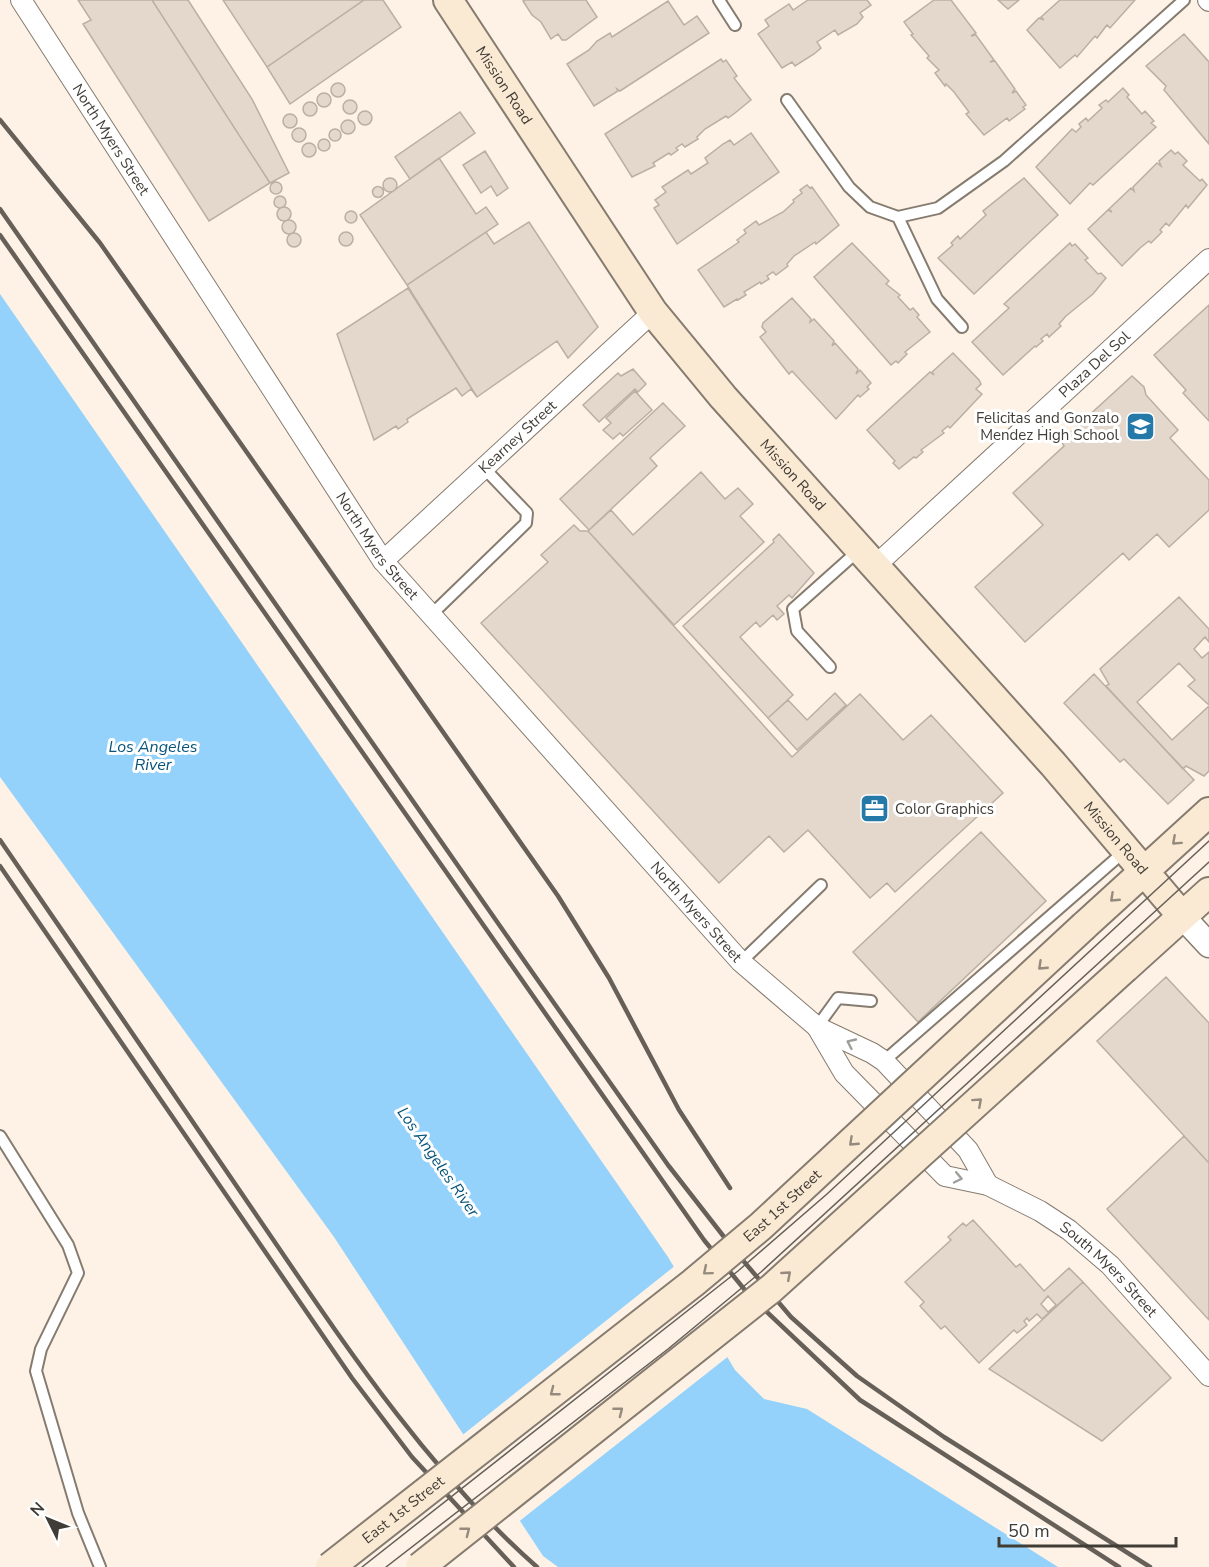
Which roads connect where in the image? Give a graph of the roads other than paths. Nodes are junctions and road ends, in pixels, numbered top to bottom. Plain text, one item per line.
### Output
1 (21, 0) edge
2 (448, 0) edge
3 (719, 0) edge
4 (1184, 0) edge
5 (735, 25) dead end
6 (787, 100) dead end
7 (898, 218) junction
8 (1209, 259) edge
9 (653, 312) junction
10 (962, 327) dead end
11 (484, 468) junction
12 (867, 558) junction
13 (382, 561) junction
14 (431, 615) junction
15 (830, 667) dead end
16 (1209, 812) edge
17 (1135, 860) junction
18 (821, 885) dead end
19 (1209, 892) edge
20 (1182, 916) junction
21 (1209, 945) edge
22 (741, 962) junction
23 (871, 1001) dead end
24 (817, 1026) junction
25 (884, 1061) junction
26 (855, 1083) joint
27 (0, 1136) edge
28 (988, 1185) junction
29 (1209, 1376) edge
30 (100, 1567) edge
31 (330, 1567) edge
32 (420, 1567) edge

1 - 13 street, North Myers Street
2 - 9 main road, Mission Road
3 - 5 lane
4 - 7 lane
6 - 7 lane
7 - 10 lane
8 - 12 street, Plaza Del Sol
9 - 11 street, Kearney Street
9 - 12 main road, Mission Road
11 - 13 street, Kearney Street
11 - 14 lane
12 - 15 lane
12 - 17 main road, Mission Road
13 - 14 street, North Myers Street
14 - 22 street, North Myers Street
16 -> 17 main road, East 1st Street
17 - 20 main road, Mission Road
17 - 25 lane
17 -> 31 main road, East 1st Street, bridge
18 - 22 lane
19 - 20 main road
20 - 21 street
32 -> 20 main road, bridge
22 - 24 street, North Myers Street
23 - 24 lane
25 -> 24 street, North Myers Street
24 - 26 street, North Myers Street
25 - 28 street
26 -> 28 street, South Myers Street
27 - 30 lane
28 - 29 street, South Myers Street

